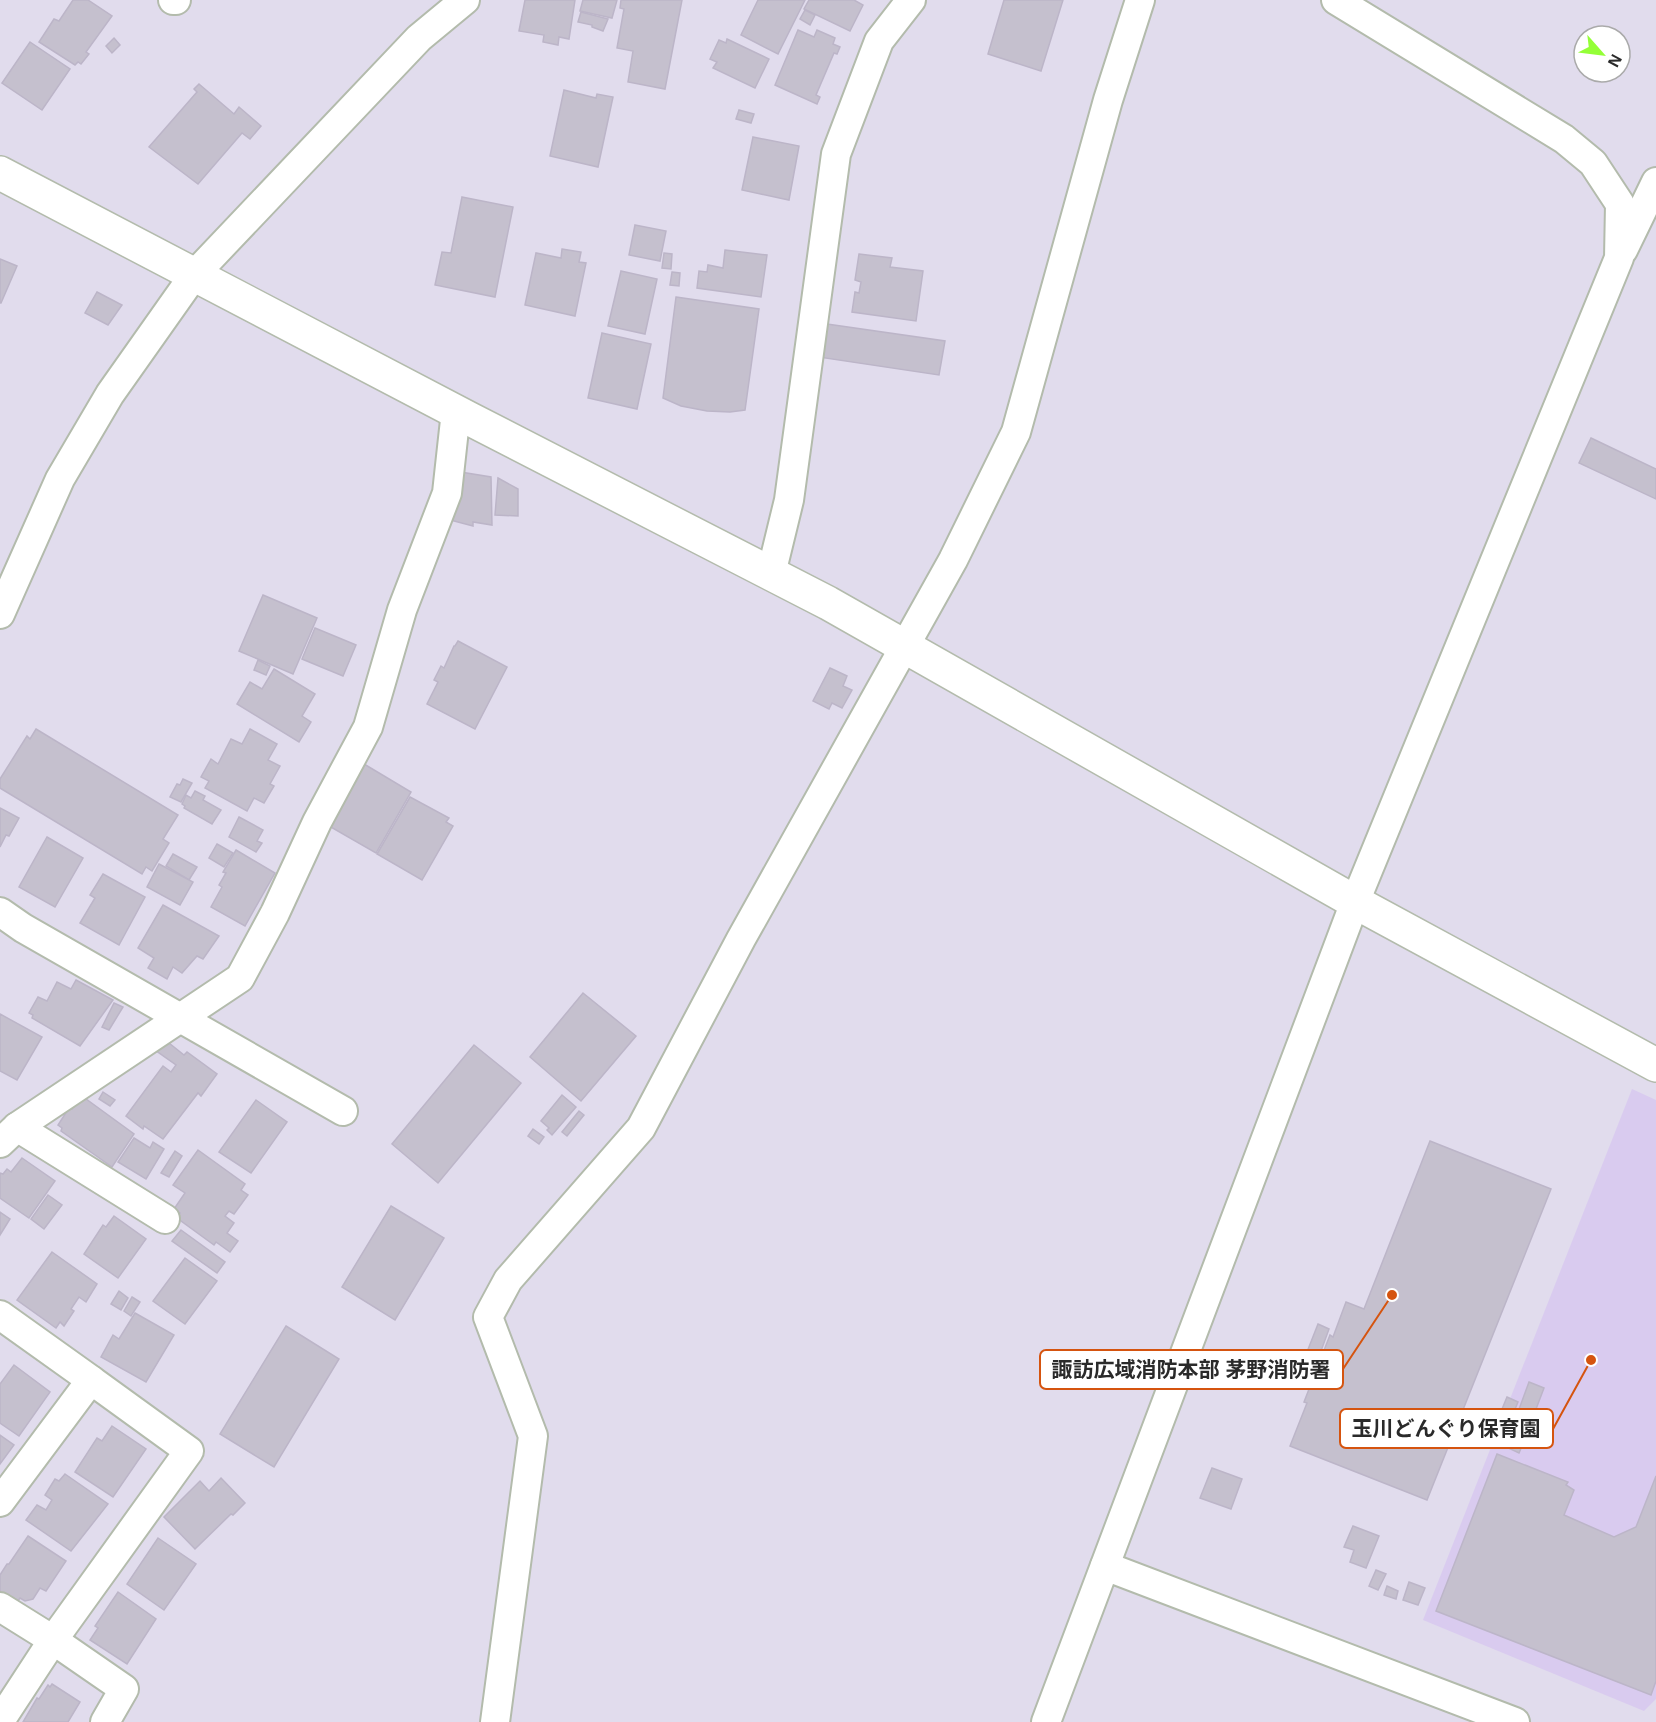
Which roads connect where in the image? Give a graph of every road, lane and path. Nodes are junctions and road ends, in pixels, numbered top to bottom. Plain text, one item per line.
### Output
1 (465, 0) edge
2 (911, 0) edge
3 (1140, 0) edge
4 (1336, 0) edge
5 (0, 173) edge
6 (1656, 182) edge
7 (1619, 258) junction
8 (194, 274) junction
9 (456, 411) junction
10 (771, 574) junction
11 (0, 614) edge
12 (905, 647) junction
13 (1355, 902) junction
14 (0, 912) edge
15 (182, 1017) junction
16 (1656, 1065) edge
17 (343, 1111) dead end
18 (8, 1135) edge
19 (165, 1219) dead end
20 (5, 1328) edge
21 (91, 1380) junction
22 (0, 1502) edge
23 (1105, 1566) junction
24 (0, 1607) edge
25 (53, 1640) junction
26 (0, 1721) edge
27 (105, 1722) edge
28 (495, 1722) edge
29 (1046, 1722) edge
30 (1515, 1722) edge

1 - 8 street
2 - 10 street
3 - 12 street
4 - 7 street
5 - 8 street
6 - 7 street
7 - 13 street
8 - 9 street
8 - 11 street
9 - 10 street
9 - 15 street
10 - 12 street
12 - 13 street
12 - 28 street
13 - 16 street
13 - 23 street
14 - 15 street
15 - 17 street
15 - 18 street
18 - 19 street
20 - 21 street
21 - 22 street
21 - 25 street
23 - 29 street
23 - 30 street
24 - 25 street
25 - 26 street
25 - 27 street

